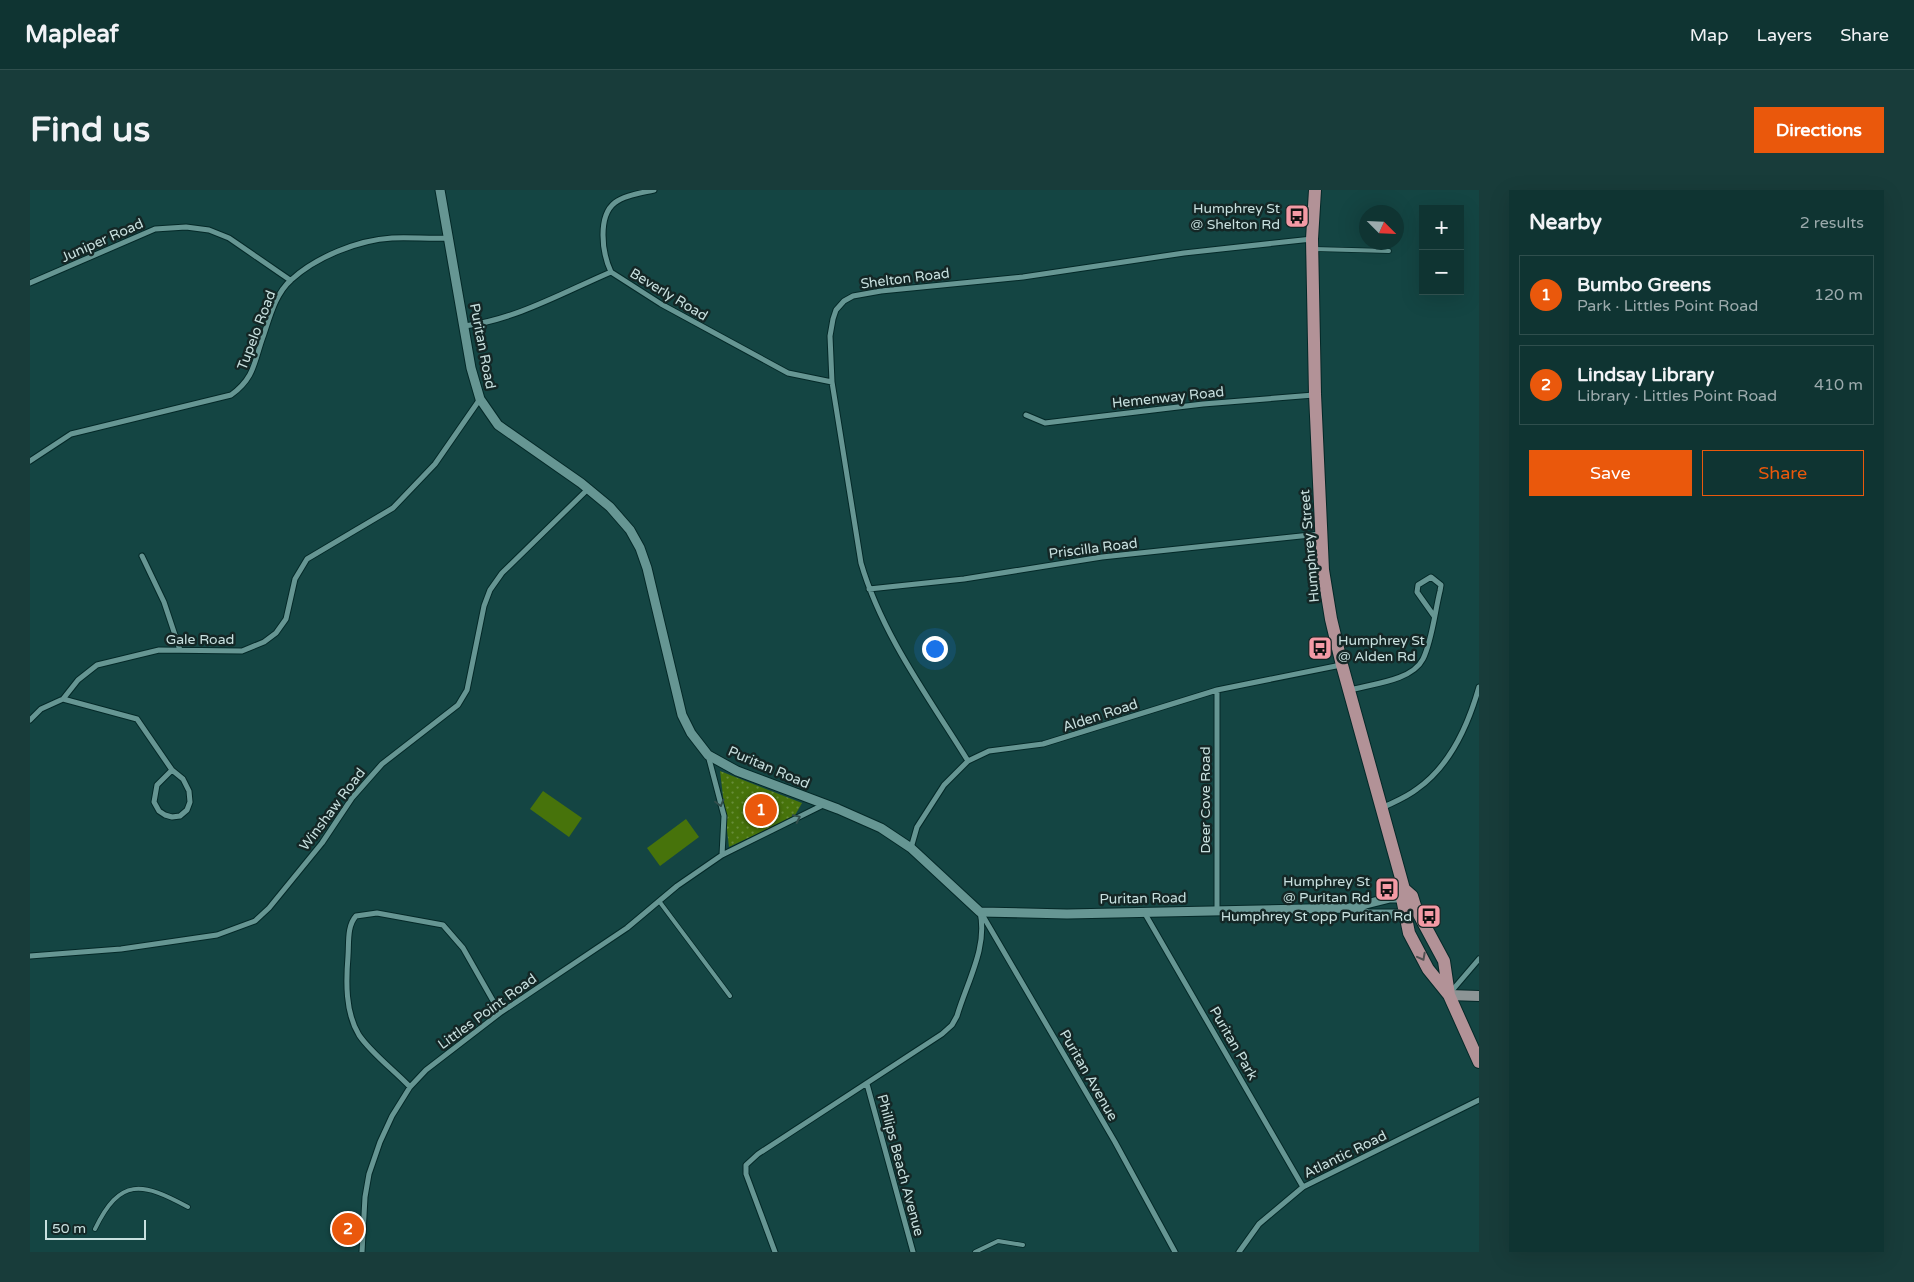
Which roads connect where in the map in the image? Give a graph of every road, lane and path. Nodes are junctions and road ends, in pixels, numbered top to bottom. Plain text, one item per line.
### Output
1 (440, 190) edge
2 (654, 190) edge
3 (1314, 190) edge
4 (449, 238) junction
5 (1312, 244) junction
6 (1389, 251) dead end
7 (611, 272) junction
8 (290, 280) junction
9 (30, 283) edge
10 (464, 326) junction
11 (832, 382) junction
12 (1315, 394) junction
13 (480, 399) junction
14 (1026, 415) dead end
15 (30, 462) edge
16 (589, 488) junction
17 (1320, 534) junction
18 (142, 556) dead end
19 (869, 589) junction
20 (1434, 616) junction
21 (180, 650) junction
22 (1342, 665) junction
23 (1479, 687) edge
24 (1217, 690) junction
25 (1349, 690) junction
26 (63, 699) junction
27 (30, 720) edge
28 (708, 755) junction
29 (968, 761) junction
30 (172, 770) junction
31 (823, 805) junction
32 (1382, 808) junction
33 (911, 848) junction
34 (722, 855) junction
35 (1406, 895) junction
36 (659, 901) junction
37 (1350, 908) junction
38 (1217, 911) junction
39 (980, 912) junction
40 (1144, 912) junction
41 (1410, 912) junction
42 (30, 956) edge
43 (1479, 959) edge
44 (1449, 995) junction
45 (730, 996) dead end
46 (1479, 996) edge
47 (500, 1013) junction
48 (1479, 1059) edge
49 (867, 1084) junction
50 (410, 1087) junction
51 (1479, 1100) edge
52 (1303, 1187) junction
53 (188, 1206) dead end
54 (95, 1230) dead end
55 (1023, 1245) dead end
56 (362, 1252) edge
57 (775, 1252) edge
58 (913, 1252) edge
59 (976, 1252) edge
60 (1175, 1252) edge
61 (1239, 1252) edge

1 - 4 street, Puritan Road
2 - 7 street
3 - 5 main road, Humphrey Street
4 - 8 street, Tupelo Road
4 - 10 street, Puritan Road
5 - 6 lane
5 - 11 street, Shelton Road
5 - 12 main road, Humphrey Street
7 - 10 street, Beverly Road
7 - 11 street, Beverly Road
8 - 9 street, Juniper Road
8 - 15 street, Tupelo Road
10 - 13 street, Puritan Road
11 - 19 street, Shelton Road
12 - 14 street, Hemenway Road
12 - 17 main road, Humphrey Street
13 - 16 street, Puritan Road
13 - 21 street, Gale Road
16 - 28 street, Puritan Road
16 - 42 street, Winshaw Road
17 - 19 street, Priscilla Road
17 - 22 main road, Humphrey Street
18 - 21 street
19 - 29 street, Shelton Road
20 - 20 street
20 - 25 street
21 - 26 street, Gale Road
22 - 24 street, Alden Road
22 - 25 main road, Humphrey Street
23 - 32 street
24 - 29 street, Alden Road
24 - 38 street, Deer Cove Road
25 - 32 main road, Humphrey Street
26 - 27 street, Gale Road
26 - 30 street
28 - 31 street, Puritan Road
28 -> 34 street
29 - 33 street, Alden Road
30 - 30 street
31 - 33 street, Puritan Road
34 -> 31 street, Littles Point Road
32 - 35 main road, Humphrey Street
33 - 39 street, Puritan Road
34 - 36 street, Littles Point Road
35 - 37 street, Puritan Road
35 - 41 main road, Humphrey Street
36 - 45 lane
36 - 47 street, Littles Point Road
37 - 38 street, Puritan Road
37 - 41 street, Puritan Road
38 - 40 street, Puritan Road
39 - 40 street, Puritan Road
39 - 49 street, Phillips Beach Avenue
39 - 60 street, Puritan Avenue
40 - 52 street, Puritan Park
41 - 44 main road, Humphrey Street
41 -> 44 main road, Humphrey Street
43 - 44 street
44 - 46 main road
44 - 48 main road
47 - 50 street, Littles Point Road
47 - 50 street
49 - 57 street, Phillips Beach Avenue
49 - 58 street, Phillips Beach Avenue
50 - 56 street, Littles Point Road
51 - 52 street, Atlantic Road
52 - 61 street, Atlantic Road
53 - 54 lane
55 - 59 lane

